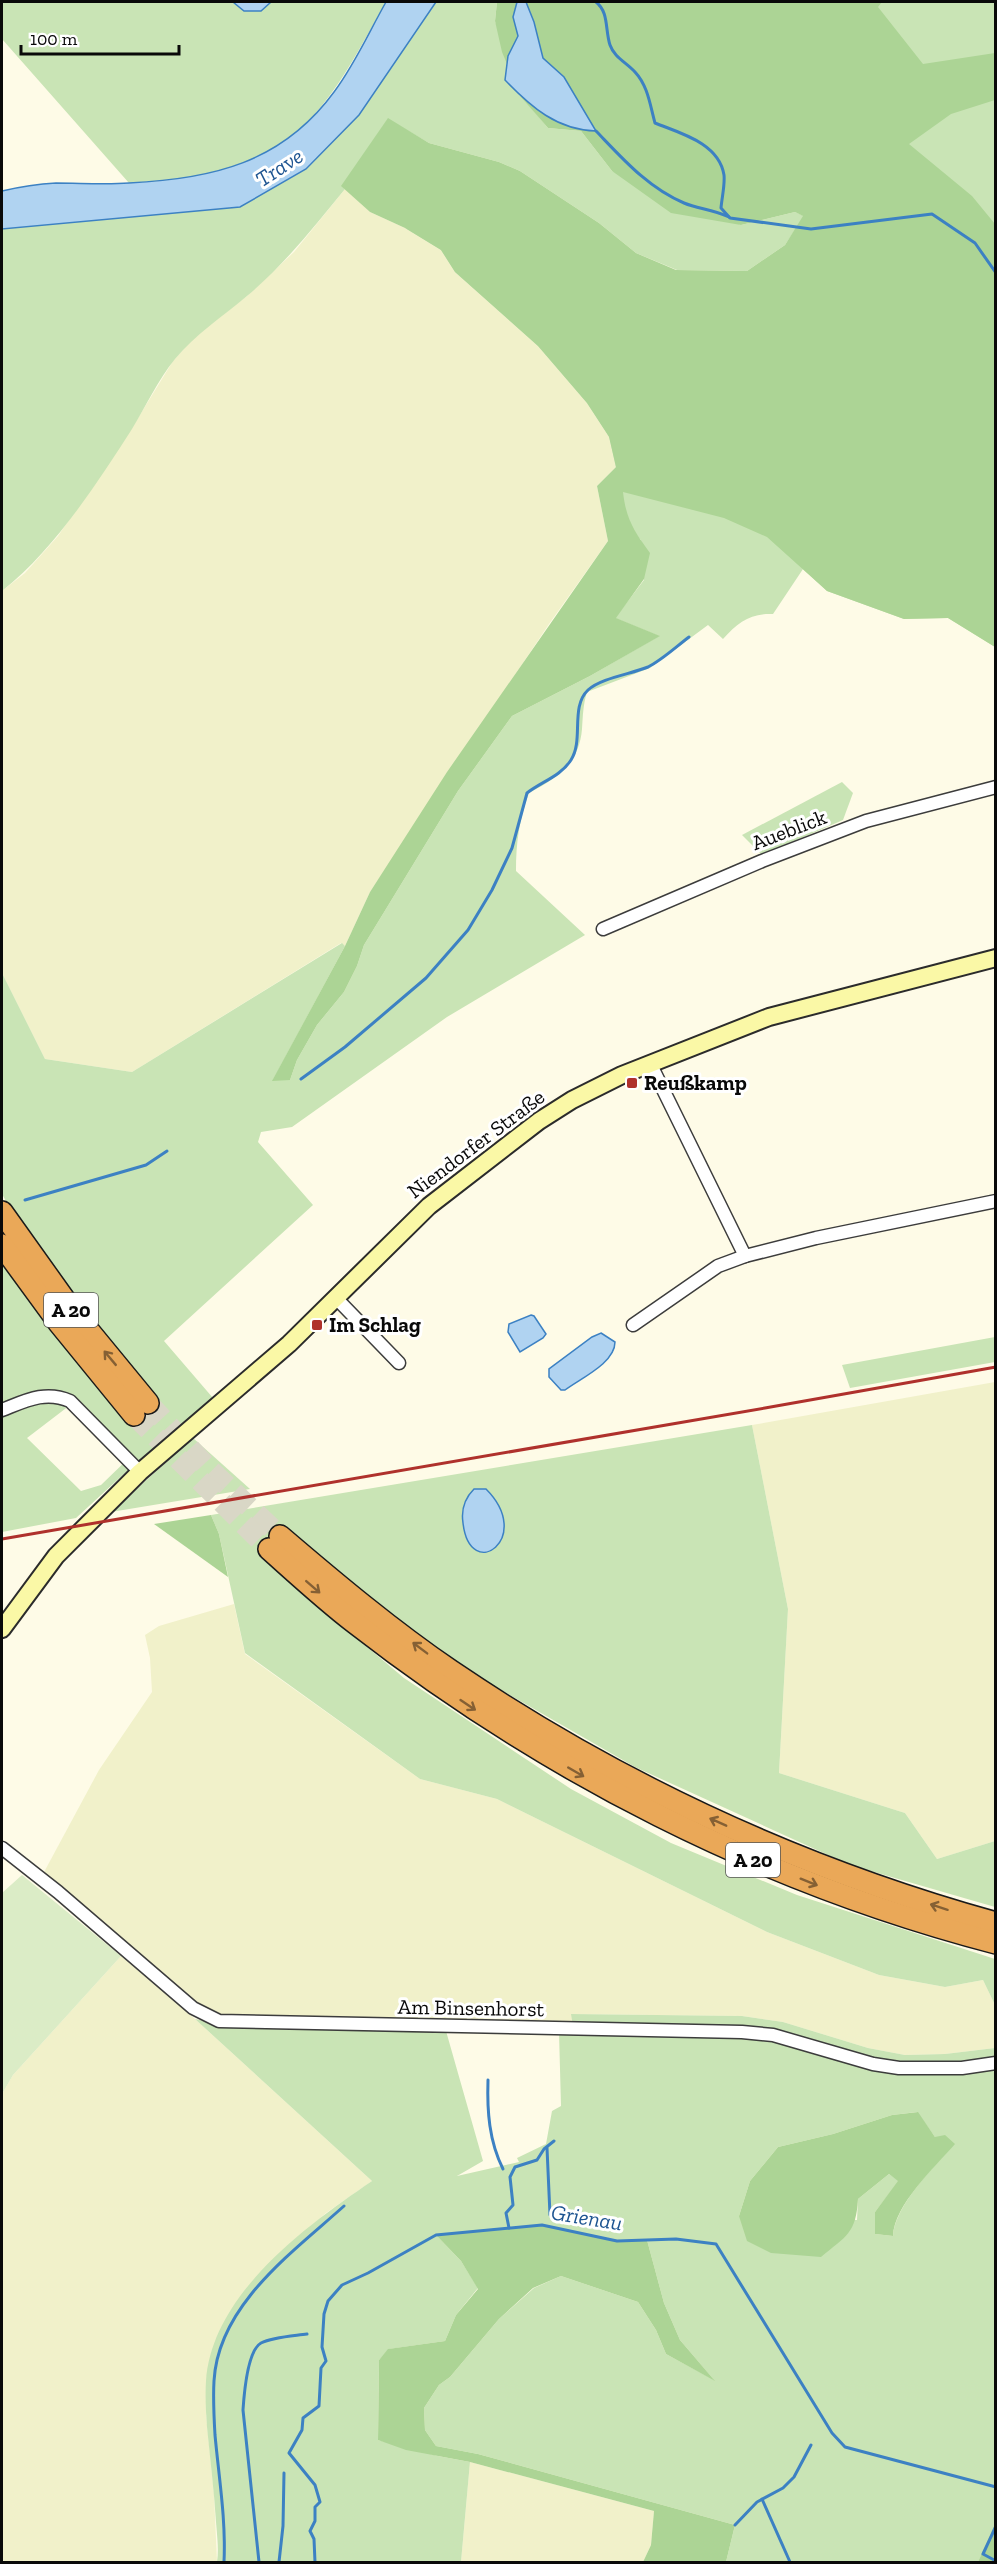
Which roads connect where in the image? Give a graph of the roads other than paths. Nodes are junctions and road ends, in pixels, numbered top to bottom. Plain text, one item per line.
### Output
1 (996, 787) edge
2 (603, 928) dead end
3 (996, 958) edge
4 (650, 1063) junction
5 (996, 1201) edge
6 (2, 1212) edge
7 (2, 1245) edge
8 (745, 1256) junction
9 (336, 1298) junction
10 (633, 1325) dead end
11 (399, 1363) dead end
12 (2, 1410) edge
13 (140, 1472) junction
14 (2, 1629) edge
15 (2, 1848) edge
16 (996, 1923) edge
17 (996, 1943) edge
18 (996, 2063) edge

1 - 2 street, Aueblick
3 - 4 main road, Niendorfer Straße
4 - 8 street
4 - 9 main road, Niendorfer Straße
5 - 8 street
7 -> 6 highway, A 20
8 - 10 street
9 - 11 street
9 - 13 main road, Niendorfer Straße
12 - 13 street
13 - 14 main road, Niendorfer Straße
15 - 18 street, Am Binsenhorst
16 -> 17 highway, A 20

